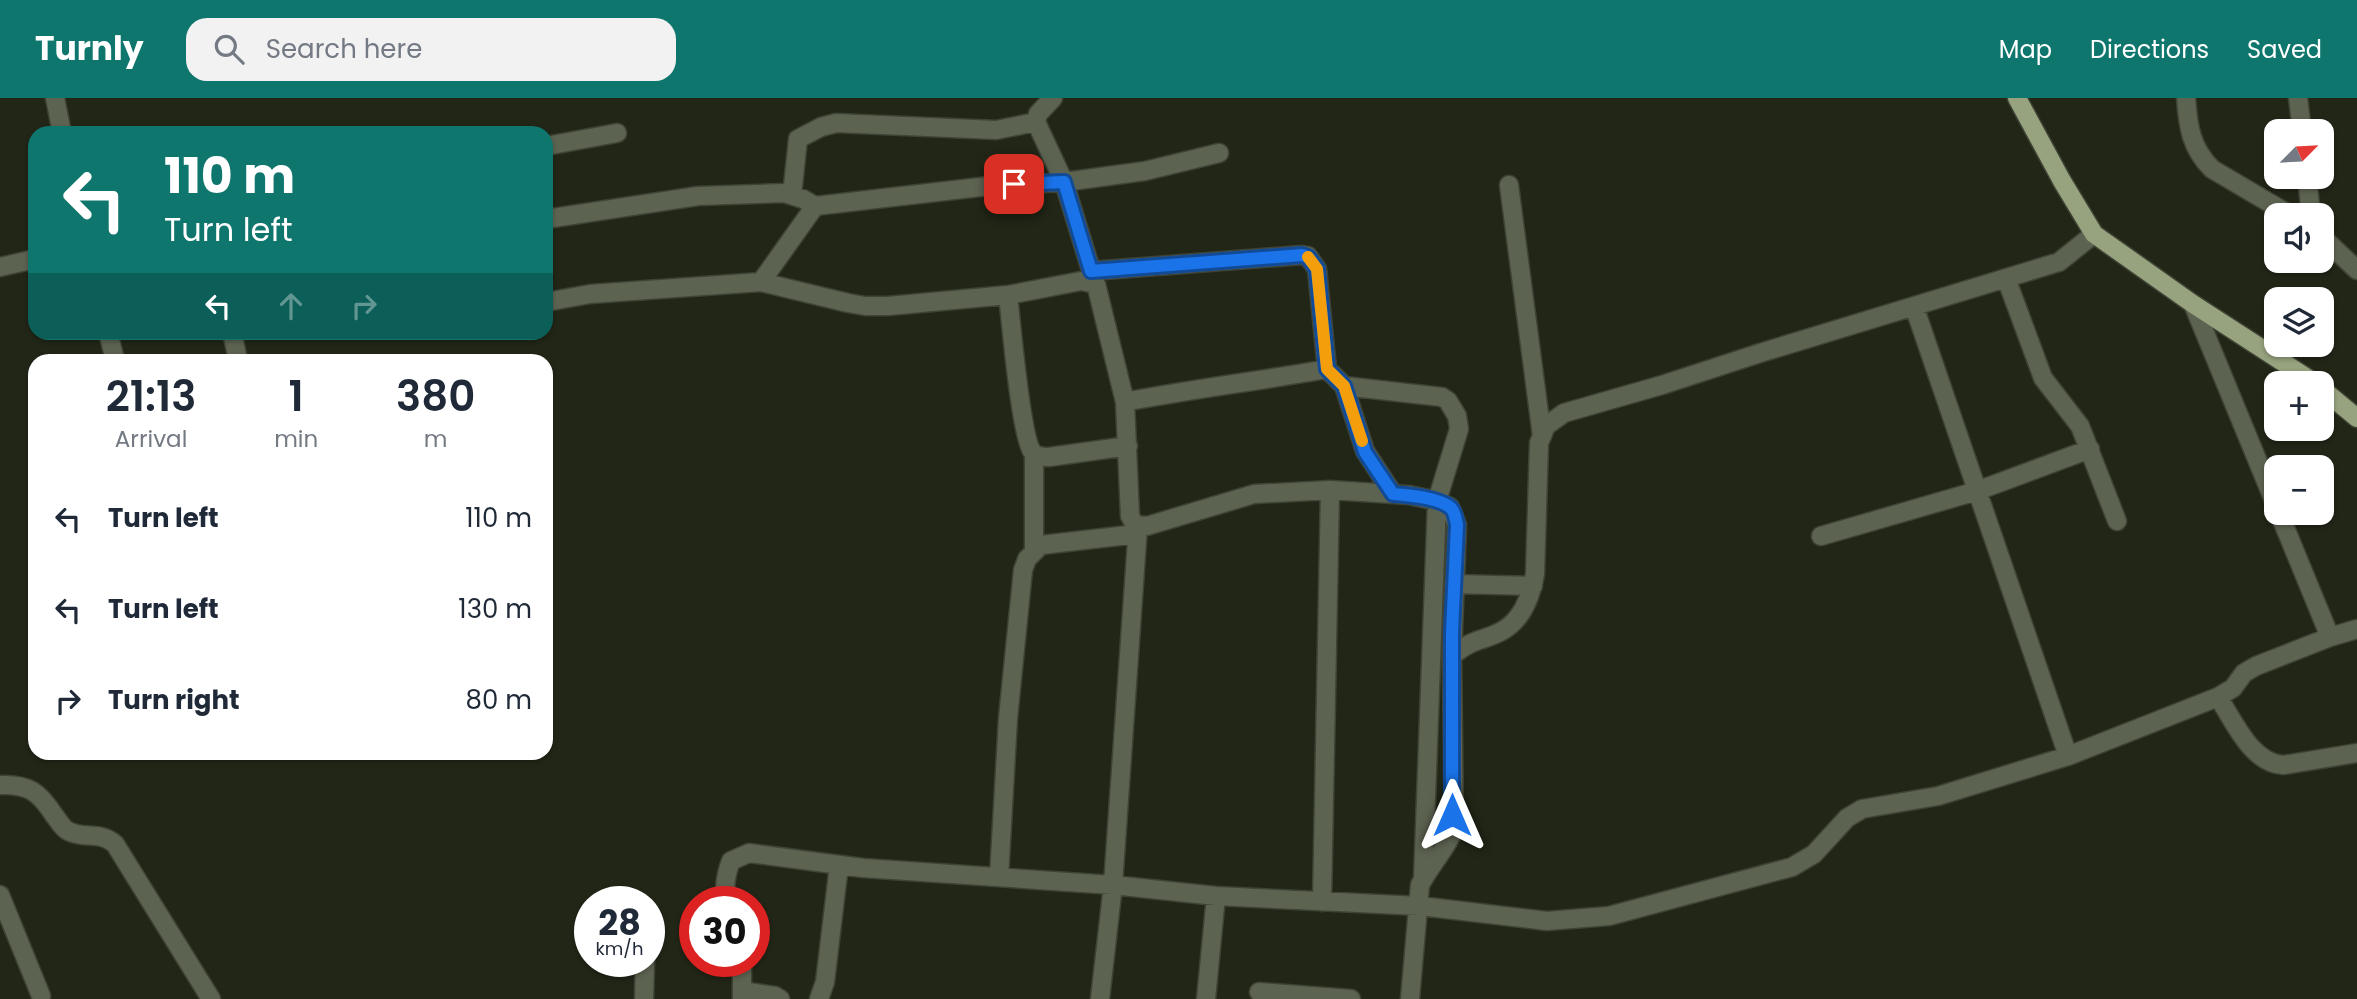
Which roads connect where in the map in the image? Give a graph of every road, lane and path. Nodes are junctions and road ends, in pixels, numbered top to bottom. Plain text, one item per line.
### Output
1 (55, 98) edge
2 (1054, 98) edge
3 (2017, 98) edge
4 (2186, 98) edge
5 (2298, 98) edge
6 (2301, 119) edge
7 (1036, 122) junction
8 (61, 126) edge
9 (617, 133) dead end
10 (553, 145) edge
11 (1219, 153) dead end
12 (1064, 182) junction
13 (1509, 185) dead end
14 (792, 195) junction
15 (2270, 203) edge
16 (815, 206) junction
17 (553, 218) edge
18 (2094, 234) junction
19 (2334, 248) edge
20 (28, 261) edge
21 (0, 267) edge
22 (2357, 270) edge
23 (1094, 278) junction
24 (2006, 278) junction
25 (761, 282) junction
26 (1008, 295) junction
27 (553, 301) edge
28 (2193, 304) junction
29 (1913, 306) junction
30 (1327, 369) junction
31 (2296, 371) edge
32 (1344, 386) junction
33 (2334, 399) edge
34 (1125, 402) junction
35 (2357, 418) edge
36 (1542, 436) junction
37 (1128, 446) junction
38 (2090, 449) junction
39 (1034, 454) junction
40 (2264, 476) edge
41 (1330, 489) junction
42 (1977, 491) junction
43 (1393, 494) junction
44 (1437, 501) junction
45 (2117, 521) dead end
46 (2284, 525) edge
47 (1137, 530) junction
48 (1821, 536) dead end
49 (1034, 551) junction
50 (1454, 584) junction
51 (1533, 586) junction
52 (2357, 629) edge
53 (2330, 637) junction
54 (1452, 656) junction
55 (2218, 697) junction
56 (2357, 753) edge
57 (2068, 756) junction
58 (0, 785) edge
59 (839, 865) junction
60 (999, 877) junction
61 (1423, 880) junction
62 (1112, 885) junction
63 (725, 886) edge
64 (0, 895) edge
65 (1216, 896) junction
66 (1322, 902) junction
67 (1420, 906) junction
68 (645, 977) edge
69 (742, 977) edge
70 (1259, 992) dead end
71 (742, 995) edge
72 (41, 996) dead end
73 (211, 999) edge
74 (644, 999) edge
75 (780, 999) edge
76 (820, 999) edge
77 (1100, 999) edge
78 (1206, 999) edge
79 (1352, 999) edge
80 (1410, 999) edge

1 - 8 street
2 - 7 street
3 - 18 main road
4 - 15 street
5 - 6 street
7 - 12 street
7 - 14 street
9 - 10 street
11 - 12 street
12 - 16 street
12 - 23 street
13 - 36 street
14 - 16 street
14 - 17 street
16 - 25 street
18 - 24 street
18 - 28 main road
19 - 22 street
20 - 21 street
23 - 26 street
23 - 30 street
23 - 34 street
24 - 29 street
24 - 38 street
25 - 26 street
25 - 27 street
26 - 39 street
28 - 31 main road
28 - 40 street
29 - 36 street
29 - 42 street
30 - 32 street
30 - 34 street
32 - 43 street
32 - 44 street
33 - 35 main road
34 - 37 street
36 - 51 street
37 - 39 street
37 - 47 street
38 - 42 street
38 - 45 street
39 - 49 street
41 - 43 street
41 - 47 street
41 - 66 street
42 - 48 street
42 - 57 street
43 - 44 street
44 - 50 street
44 - 61 street
46 - 53 street
47 - 49 street
47 - 62 street
49 - 60 street
50 - 51 street
50 - 54 street
51 - 54 street
52 - 53 street
53 - 55 street
54 - 61 street
55 - 56 street
55 - 57 street
57 - 67 street
58 - 73 street
59 - 60 street
59 - 63 street
59 - 76 street
60 - 62 street
61 - 67 street
62 - 65 street
62 - 77 street
64 - 72 street
65 - 66 street
65 - 78 street
66 - 67 street
67 - 80 street
68 - 74 street
69 - 71 street
70 - 79 street
71 - 75 street

